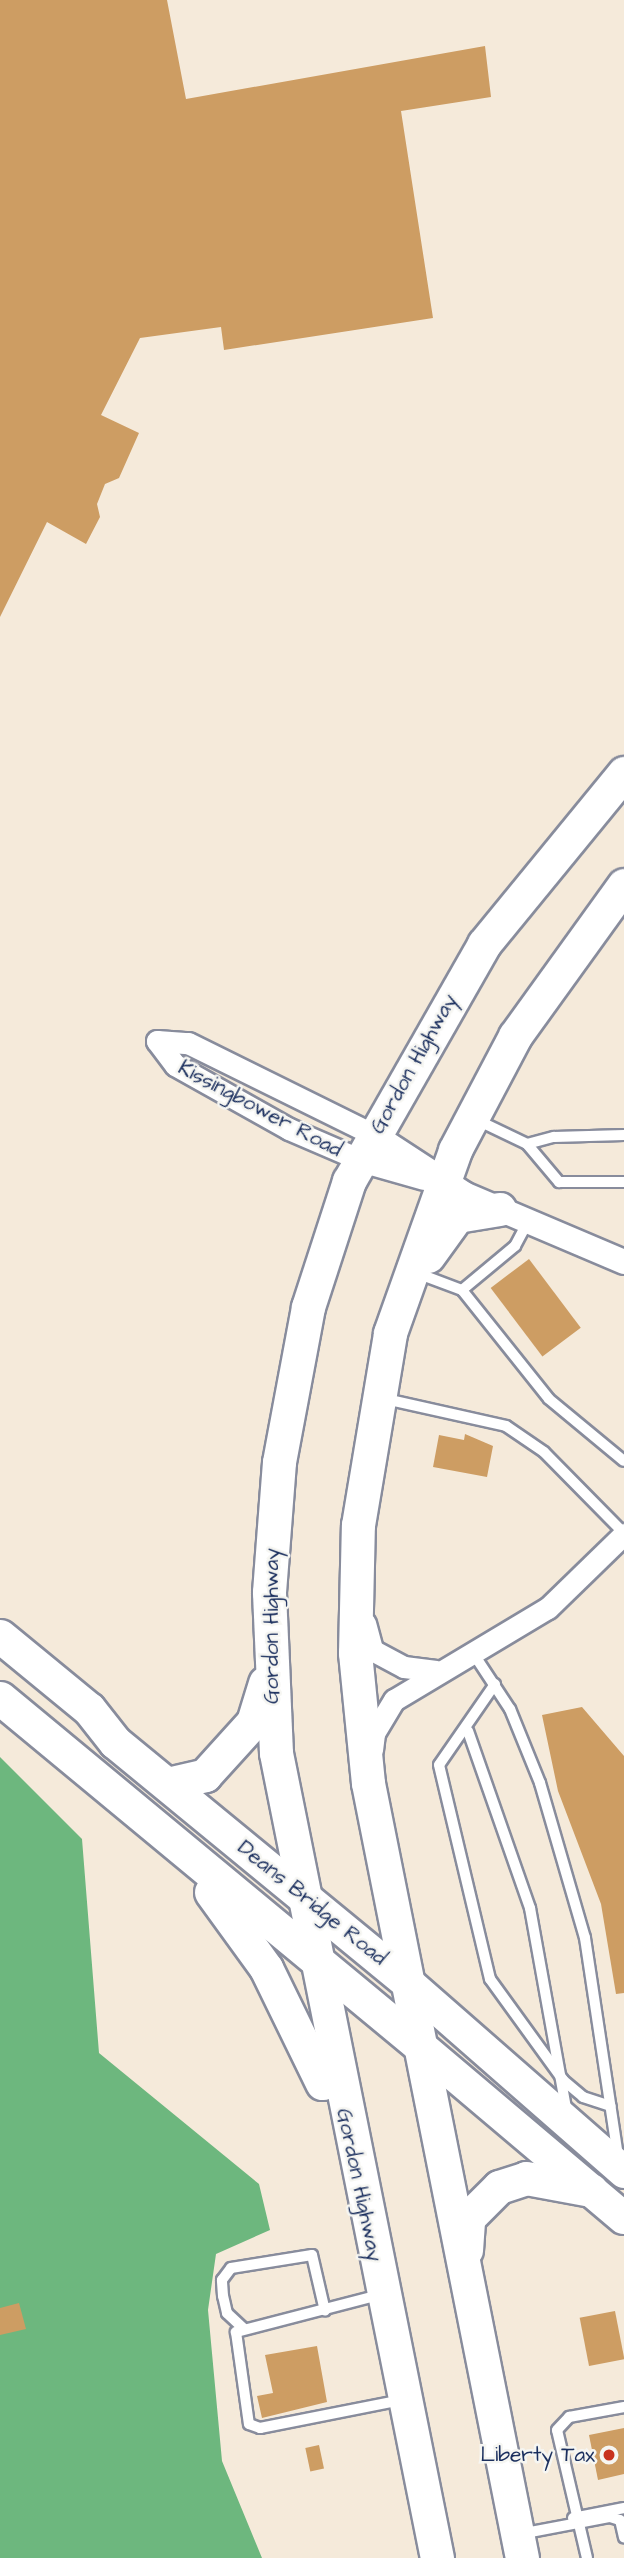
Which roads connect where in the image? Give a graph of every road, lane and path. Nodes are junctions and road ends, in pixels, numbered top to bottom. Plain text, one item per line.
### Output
1 (624, 773) edge
2 (624, 885) edge
3 (471, 1117) junction
4 (624, 1135) edge
5 (527, 1144) junction
6 (367, 1148) junction
7 (624, 1182) edge
8 (442, 1183) junction
9 (514, 1216) junction
10 (624, 1262) edge
11 (422, 1275) junction
12 (462, 1290) junction
13 (375, 1396) junction
14 (624, 1461) edge
15 (624, 1533) edge
16 (355, 1589) junction
17 (0, 1636) edge
18 (475, 1656) junction
19 (270, 1657) junction
20 (436, 1671) junction
21 (495, 1684) junction
22 (0, 1698) edge
23 (468, 1731) junction
24 (368, 1783) junction
25 (167, 1784) junction
26 (155, 1826) junction
27 (302, 1895) junction
28 (314, 1959) junction
29 (406, 1981) junction
30 (419, 2045) junction
31 (563, 2080) junction
32 (611, 2106) junction
33 (569, 2122) junction
34 (622, 2170) edge
35 (591, 2190) junction
36 (624, 2218) edge
37 (367, 2225) junction
38 (467, 2287) junction
39 (382, 2294) junction
40 (325, 2311) junction
41 (243, 2328) junction
42 (404, 2400) junction
43 (624, 2407) edge
44 (624, 2508) edge
45 (573, 2521) junction
46 (624, 2538) edge
47 (520, 2546) edge
48 (438, 2558) edge
49 (587, 2558) edge

1 - 6 highway, Gordon Highway
2 - 3 highway
3 - 5 lane
3 - 8 highway
4 - 5 lane
5 - 7 lane
6 - 6 street, Kissingbower Road
6 - 8 street, Kissingbower Road
6 - 19 highway, Gordon Highway
8 - 9 street, Kissingbower Road
8 - 13 highway
9 - 10 street, Kissingbower Road
9 - 11 highway
9 - 12 lane
11 - 12 lane
11 - 13 highway
12 - 14 lane
13 - 15 lane
13 - 16 highway
15 - 18 street
16 - 20 street
16 - 24 highway
17 - 25 highway, Deans Bridge Road
18 - 20 street
18 - 21 lane
19 - 25 highway
19 - 27 highway, Gordon Highway
20 - 24 street
21 - 23 lane
21 - 32 lane
22 - 26 highway, Deans Bridge Road
23 - 31 lane
23 - 31 lane
24 - 29 highway
25 - 27 highway, Deans Bridge Road
26 - 28 highway, Deans Bridge Road
26 - 37 highway
27 - 28 highway, Gordon Highway
27 - 29 highway, Deans Bridge Road
28 - 30 highway, Deans Bridge Road
28 - 37 highway, Gordon Highway
29 - 30 highway
29 - 33 main road, Deans Bridge Road
30 - 35 main road, Deans Bridge Road
30 - 38 highway
31 - 32 lane
31 - 33 lane
32 - 34 lane
33 - 34 main road, Deans Bridge Road
35 - 36 main road, Deans Bridge Road
35 - 38 highway
37 - 39 highway, Gordon Highway
38 - 47 highway
39 - 40 lane
39 - 42 highway, Gordon Highway
40 - 41 lane
40 - 41 lane
41 - 42 lane
42 - 48 highway, Gordon Highway
43 - 45 lane
44 - 45 lane
45 - 46 lane
45 - 47 lane
45 - 49 lane

